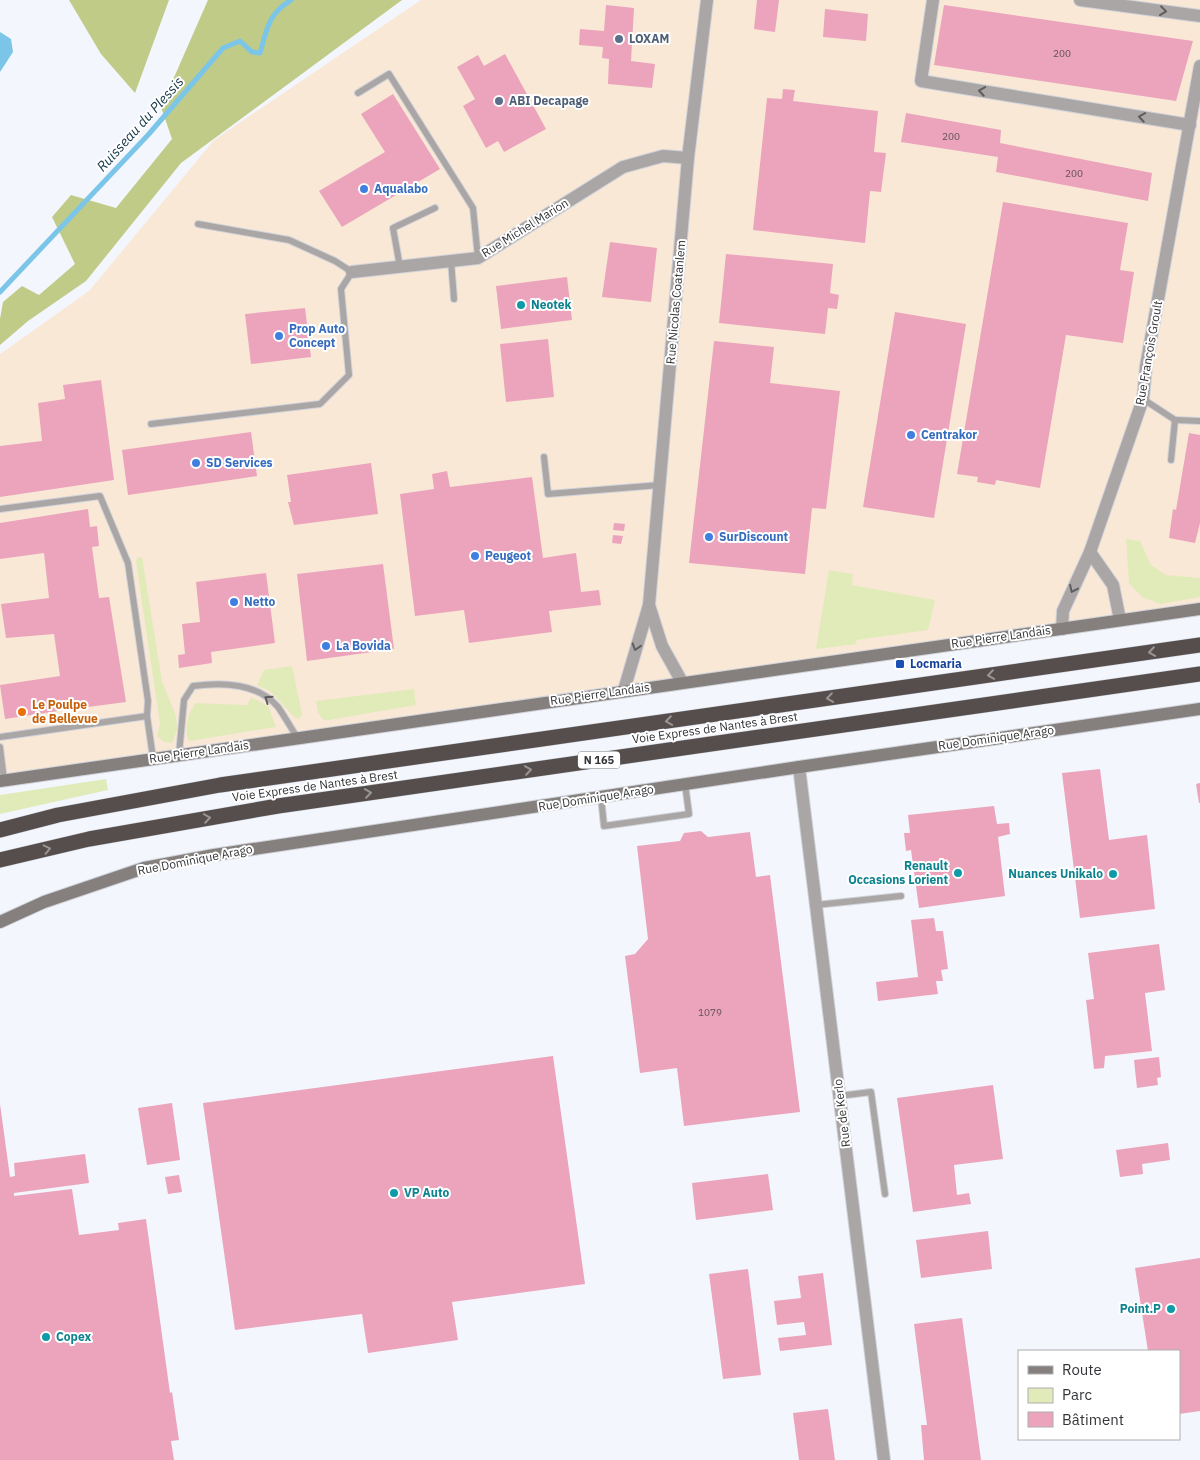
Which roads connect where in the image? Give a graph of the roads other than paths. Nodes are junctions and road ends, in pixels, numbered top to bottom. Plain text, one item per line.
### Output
1 (707, 0) edge
2 (933, 0) edge
3 (1080, 0) edge
4 (1200, 16) edge
5 (1200, 66) edge
6 (358, 93) dead end
7 (1190, 125) junction
8 (688, 158) junction
9 (435, 208) dead end
10 (198, 224) dead end
11 (478, 258) junction
12 (452, 261) junction
13 (400, 267) junction
14 (352, 272) junction
15 (454, 299) dead end
16 (1143, 399) junction
17 (1175, 420) junction
18 (1200, 421) edge
19 (151, 424) dead end
20 (544, 457) dead end
21 (1171, 460) dead end
22 (660, 485) junction
23 (0, 509) edge
24 (1090, 552) junction
25 (649, 604) junction
26 (1200, 609) edge
27 (1120, 620) junction
28 (1062, 629) junction
29 (1200, 645) edge
30 (1200, 674) edge
31 (682, 682) junction
32 (624, 690) junction
33 (1200, 709) edge
34 (147, 716) junction
35 (0, 737) edge
36 (297, 737) junction
37 (0, 747) edge
38 (179, 754) junction
39 (153, 758) junction
40 (799, 767) junction
41 (2, 781) edge
42 (685, 784) junction
43 (601, 797) junction
44 (0, 830) edge
45 (0, 860) edge
46 (901, 896) dead end
47 (816, 905) junction
48 (0, 922) edge
49 (840, 1096) junction
50 (885, 1194) dead end
51 (884, 1460) edge

1 - 8 street, Rue Nicolas Coatanlem
7 -> 2 street
3 -> 4 street
5 - 7 street, Rue François Groult
6 - 11 lane
7 - 16 street, Rue François Groult
8 - 11 street, Rue Michel Marion
8 - 22 street, Rue Nicolas Coatanlem
9 - 13 lane
10 - 14 lane
11 - 12 street, Rue Michel Marion
12 - 13 street, Rue Michel Marion
12 - 15 lane
13 - 14 street, Rue Michel Marion
14 - 19 lane
16 - 17 lane
16 - 24 street, Rue François Groult
17 - 18 lane
17 - 21 lane
20 - 22 lane
22 - 25 street, Rue Nicolas Coatanlem
23 - 34 lane
24 - 27 street
24 -> 28 street, Rue François Groult
25 - 31 street, Rue Nicolas Coatanlem
25 -> 32 street, Rue Nicolas Coatanlem
26 - 27 street, Rue Pierre Landais
27 - 28 street, Rue Pierre Landais
28 - 31 street, Rue Pierre Landais
29 -> 44 highway, Voie Express de Nantes à Brest / N 165
45 -> 30 highway, Voie Express de Nantes à Brest / N 165
31 - 32 street, Rue Pierre Landais
32 - 36 street, Rue Pierre Landais
33 - 40 street, Rue Dominique Arago
34 - 35 lane
34 - 39 lane
36 - 38 street, Rue Pierre Landais
36 -> 38 lane
37 - 41 lane
38 - 39 street, Rue Pierre Landais
39 - 41 street, Rue Pierre Landais
40 - 42 street, Rue Dominique Arago
40 - 47 street, Rue de Kerlo
42 - 43 street, Rue Dominique Arago
42 - 43 lane
43 - 48 street, Rue Dominique Arago
46 - 47 lane
47 - 49 street, Rue de Kerlo
49 - 50 lane
49 - 51 street, Rue de Kerlo

